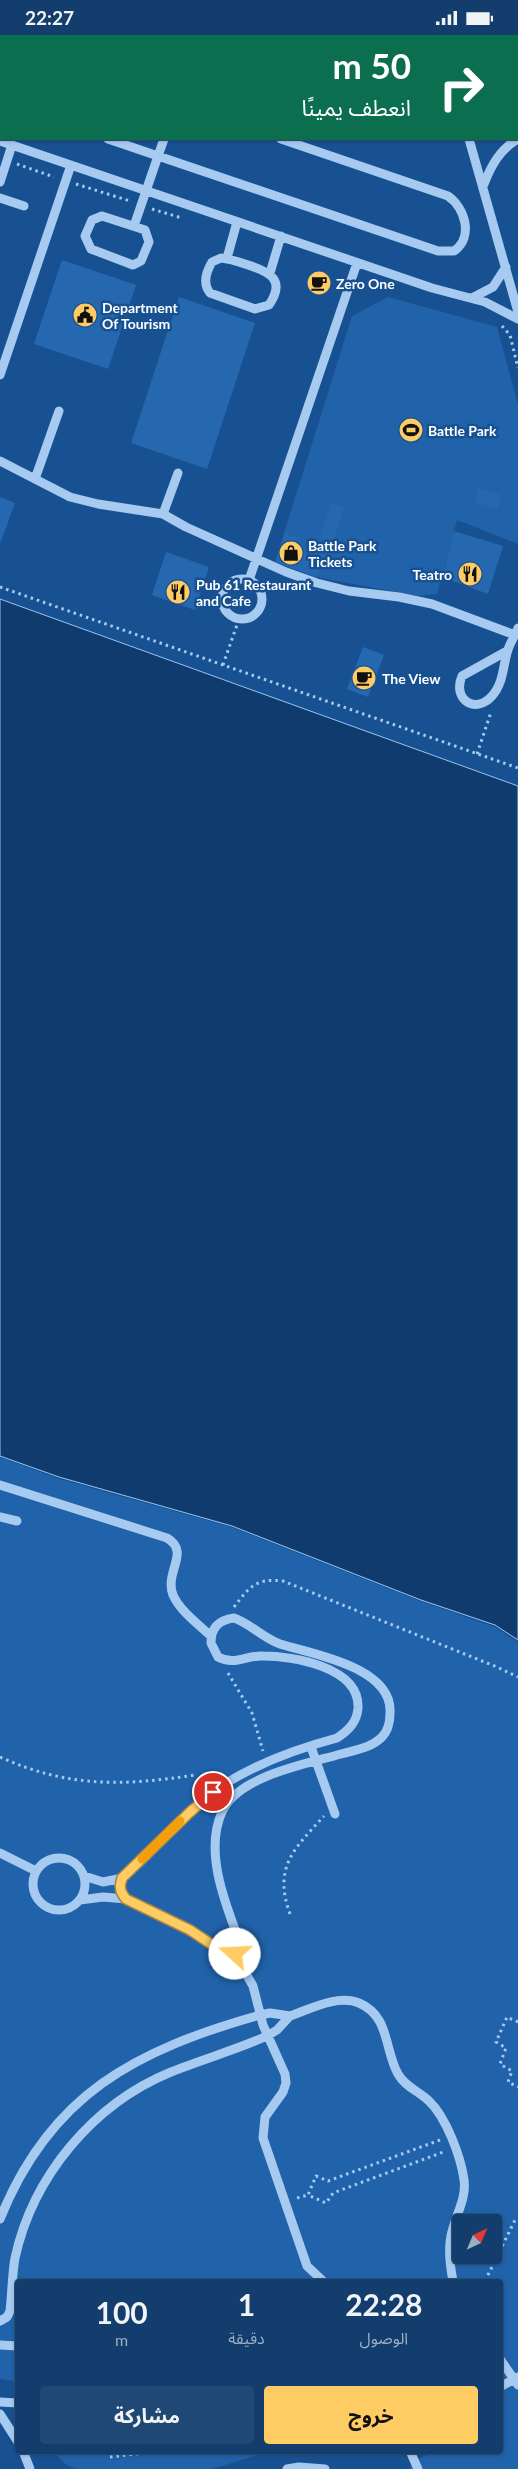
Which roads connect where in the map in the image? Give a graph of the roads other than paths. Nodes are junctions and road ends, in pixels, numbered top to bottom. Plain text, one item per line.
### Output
1 (111, 140) edge
2 (164, 140) edge
3 (284, 140) edge
4 (469, 140) edge
5 (517, 140) edge
6 (0, 141) edge
7 (12, 145) junction
8 (158, 156) junction
9 (71, 165) junction
10 (0, 182) edge
11 (484, 184) junction
12 (146, 191) junction
13 (0, 198) edge
14 (24, 207) dead end
15 (238, 222) junction
16 (134, 226) junction
17 (280, 236) junction
18 (227, 258) junction
19 (358, 263) junction
20 (506, 267) junction
21 (270, 273) junction
22 (472, 298) junction
23 (518, 312) edge
24 (518, 319) edge
25 (0, 375) edge
26 (59, 411) dead end
27 (0, 461) edge
28 (178, 473) dead end
29 (34, 479) junction
30 (163, 514) junction
31 (256, 558) junction
32 (249, 580) junction
33 (516, 631) edge
34 (507, 651) junction
35 (0, 1485) edge
36 (0, 1517) edge
37 (17, 1521) dead end
38 (211, 1636) junction
39 (311, 1747) junction
40 (317, 1761) junction
41 (334, 1810) road end
42 (0, 1853) edge
43 (36, 1871) junction
44 (84, 1876) junction
45 (122, 1878) junction
46 (126, 1899) junction
47 (80, 1900) junction
48 (235, 1954) junction
49 (260, 2015) junction
50 (290, 2016) junction
51 (267, 2036) junction
52 (0, 2219) edge
53 (320, 2279) edge
54 (453, 2279) edge
55 (0, 2321) edge
56 (0, 2345) edge
57 (15, 2346) edge
58 (503, 2363) edge
59 (514, 2378) edge
60 (503, 2385) edge
61 (0, 2402) edge
62 (15, 2403) edge
63 (0, 2414) edge
64 (15, 2437) edge
65 (24, 2454) edge
66 (411, 2454) edge
67 (301, 2468) edge
68 (30, 2469) edge
69 (287, 2469) edge
70 (325, 2469) edge
71 (418, 2469) edge

1 - 8 street
2 - 8 street
3 - 8 street
4 - 11 street
5 - 11 street
6 - 7 street
7 - 9 street
7 - 10 street
8 - 12 street
9 - 12 street
9 - 25 street
11 - 20 street
12 - 15 street
12 - 16 street
13 - 14 street
15 - 17 street
15 - 18 street
16 - 16 street
17 - 19 street
17 - 21 street
18 - 21 street
18 - 21 street
19 - 22 street
19 - 31 street
20 - 22 street
20 - 23 street
22 - 24 street
26 - 29 street
27 - 29 street
28 - 30 street
29 - 30 street
30 - 31 street
31 - 32 street
31 - 33 street
32 - 32 street
33 - 34 street
34 - 34 street
35 - 38 street
36 - 37 street
38 - 39 street
38 - 40 street
39 - 40 street
39 - 45 street
40 - 41 street
40 - 48 street
42 - 43 street
43 - 44 street
43 - 47 street
44 - 45 street
44 - 47 street
45 - 46 street
46 - 47 street
46 - 48 street
48 - 49 street
49 - 50 street
49 - 51 street
49 - 52 street
50 - 51 street
50 - 54 street
51 - 53 street
51 - 55 street
56 - 57 street
58 - 59 street
59 - 60 street
61 - 62 street
63 - 64 street
65 - 68 street
66 - 71 street
67 - 69 street
67 - 70 street

